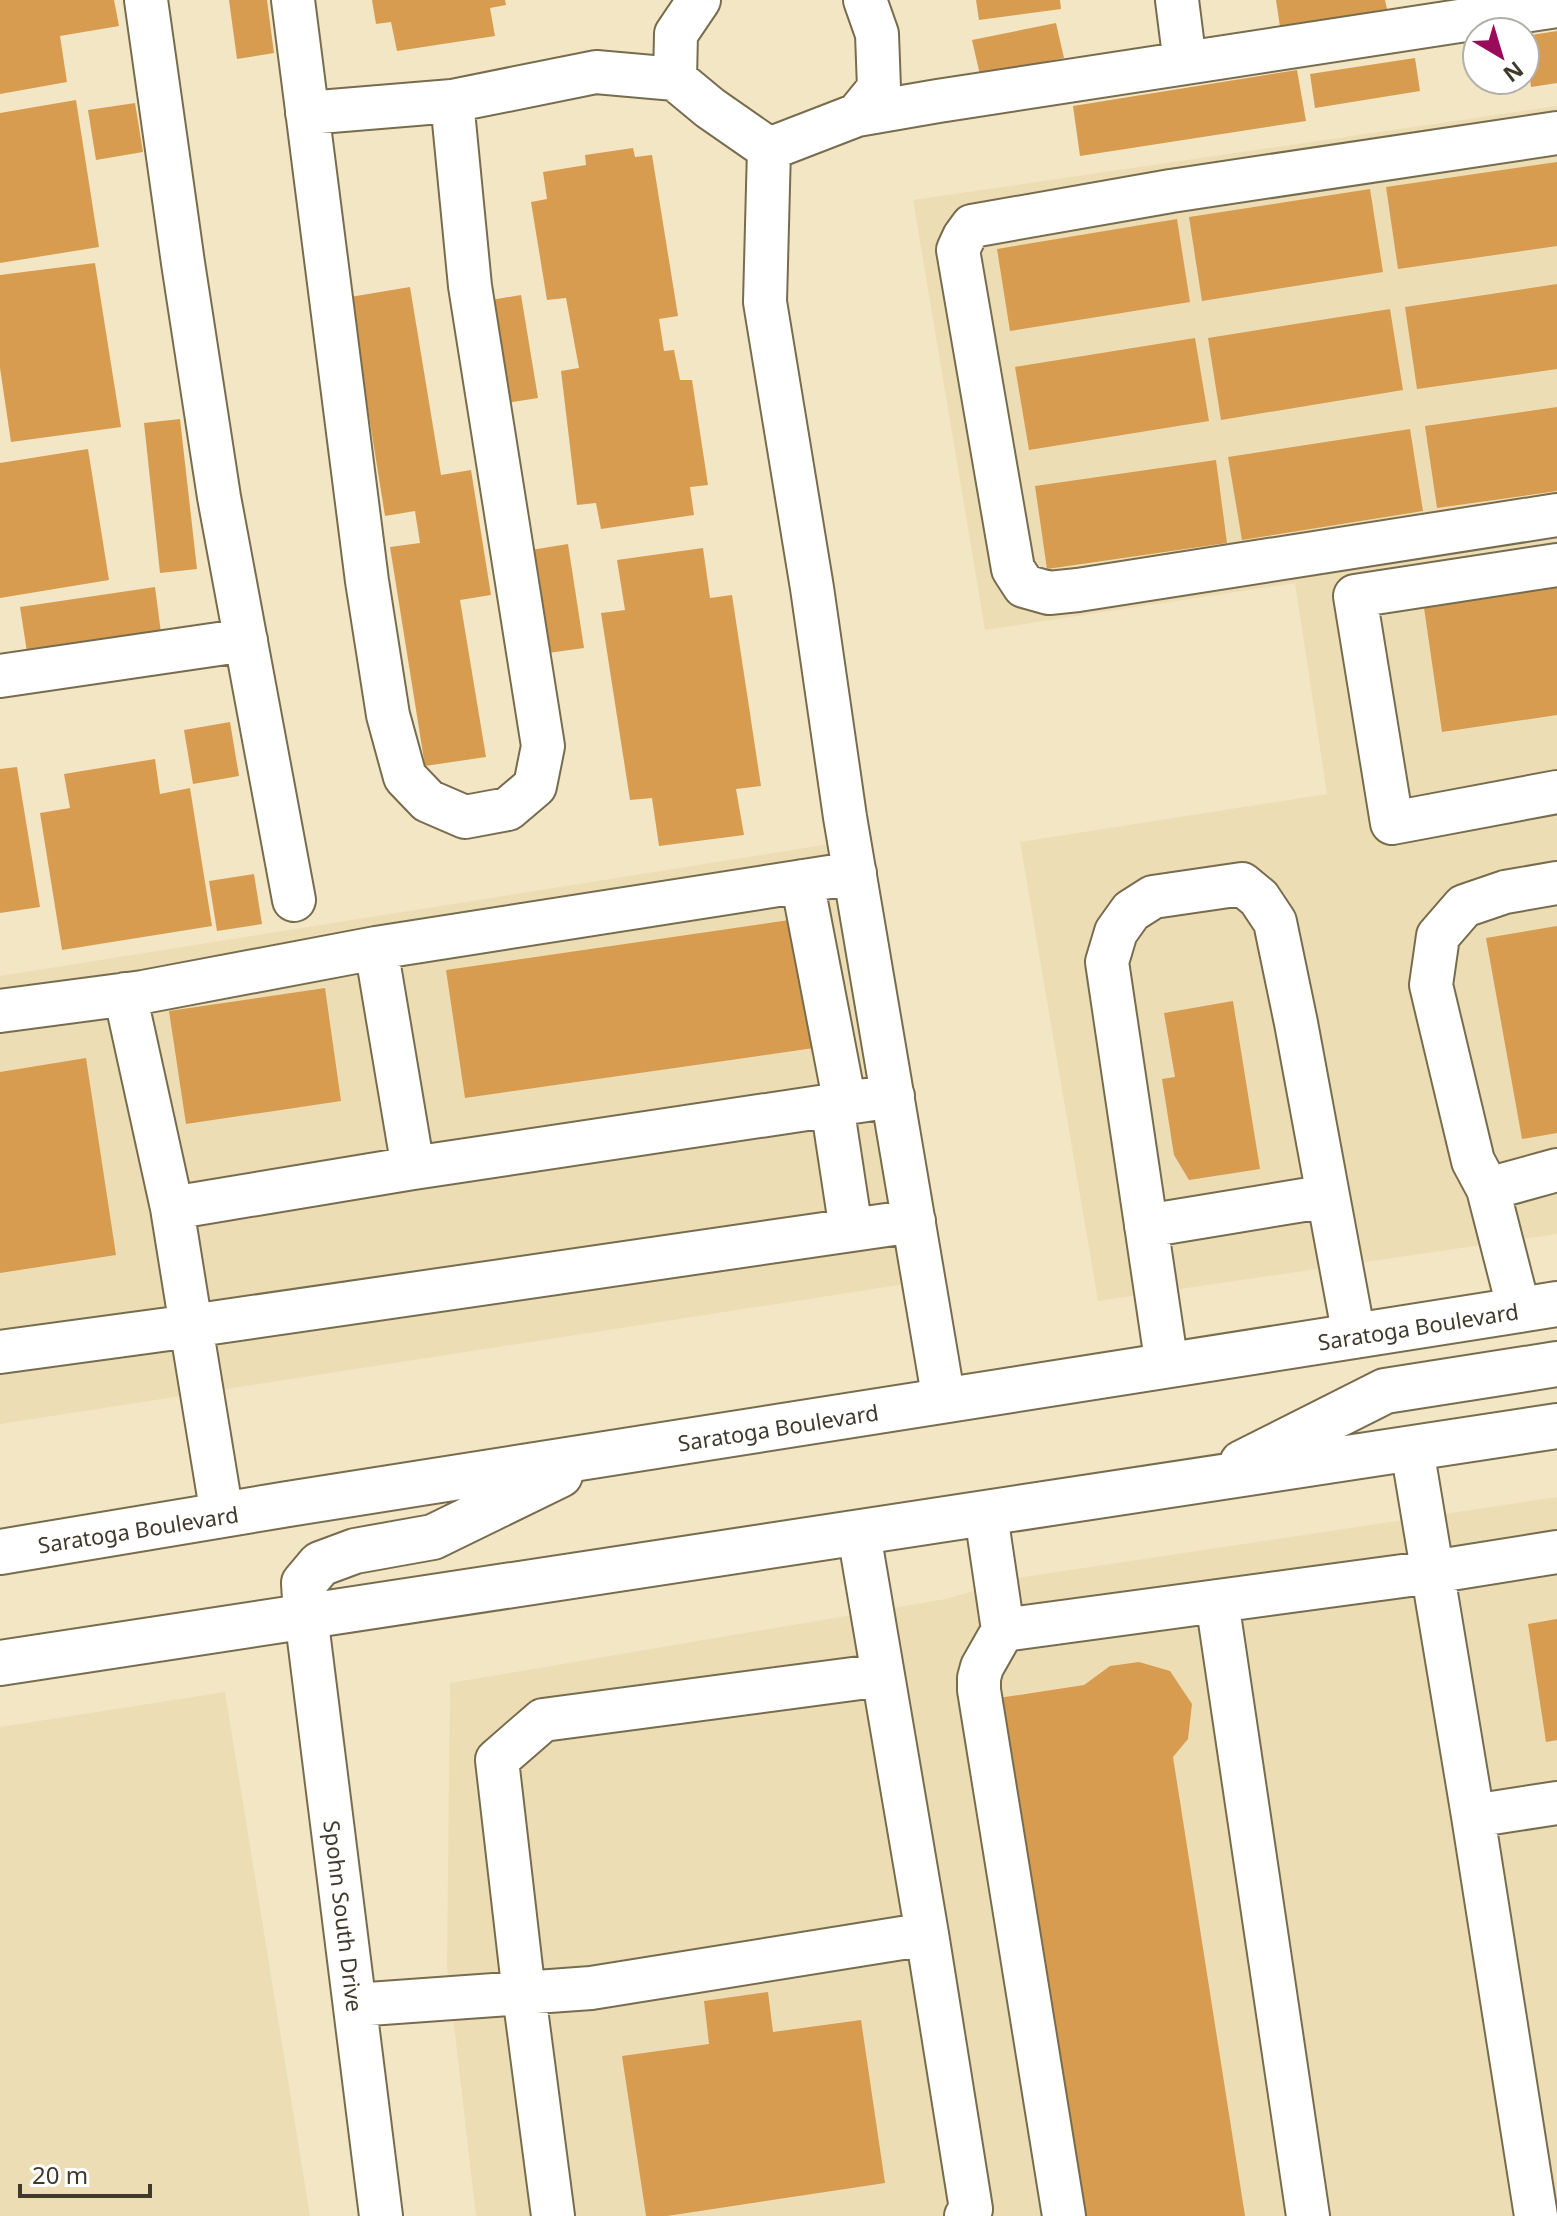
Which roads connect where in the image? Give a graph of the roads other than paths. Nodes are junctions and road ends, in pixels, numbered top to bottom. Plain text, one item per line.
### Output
1 (146, 0) edge
2 (293, 0) edge
3 (699, 0) edge
4 (865, 0) edge
5 (1177, 0) edge
6 (1557, 6) edge
7 (1488, 8) edge
8 (1185, 63) junction
9 (675, 79) junction
10 (452, 101) junction
11 (307, 113) junction
12 (857, 115) junction
13 (1557, 133) edge
14 (769, 149) junction
15 (1557, 515) edge
16 (1557, 565) edge
17 (246, 640) junction
18 (0, 676) edge
19 (1557, 792) edge
20 (855, 873) junction
21 (802, 881) junction
22 (1557, 883) edge
23 (294, 900) dead end
24 (376, 948) junction
25 (125, 994) junction
26 (0, 1011) edge
27 (893, 1096) junction
28 (838, 1104) junction
29 (413, 1168) junction
30 (1557, 1170) edge
31 (1488, 1189) junction
32 (1328, 1196) junction
33 (172, 1208) junction
34 (914, 1221) junction
35 (1146, 1226) junction
36 (851, 1230) junction
37 (1538, 1307) edge
38 (191, 1326) junction
39 (1354, 1336) junction
40 (0, 1352) edge
41 (1557, 1364) edge
42 (1167, 1366) junction
43 (944, 1401) junction
44 (1557, 1426) edge
45 (1412, 1449) junction
46 (602, 1454) junction
47 (1204, 1483) junction
48 (222, 1515) junction
49 (986, 1515) junction
50 (859, 1534) junction
51 (0, 1552) edge
52 (1557, 1552) edge
53 (1432, 1572) junction
54 (1217, 1601) junction
55 (306, 1615) junction
56 (1003, 1630) junction
57 (0, 1663) edge
58 (883, 1675) junction
59 (1557, 1803) edge
60 (1473, 1816) junction
61 (927, 1934) junction
62 (524, 1994) junction
63 (355, 2005) junction
64 (381, 2216) edge
65 (553, 2216) edge
66 (966, 2216) edge
67 (1064, 2216) edge
68 (1308, 2216) edge
69 (1536, 2216) edge

1 - 17 street
2 - 11 street
3 - 9 street
4 - 12 street
5 - 8 street
6 - 7 street
7 - 8 street
8 - 12 street
9 - 10 street
9 - 14 street
10 - 11 street
10 - 11 street
12 - 14 street
13 - 15 street
14 - 20 street
16 - 19 street
17 - 18 street
17 - 23 street
20 - 21 street
20 - 27 street
21 - 24 street
21 - 28 street
22 - 31 street
24 - 25 street
24 - 29 street
25 - 26 street
25 - 33 street
27 - 28 street
27 - 34 street
28 - 29 street
28 - 36 street
29 - 33 street
30 - 31 street
31 - 37 street
32 - 35 street
32 - 35 street
32 - 39 street
33 - 38 street
34 - 36 street
34 - 43 street
35 - 42 street
36 - 38 street
37 - 39 main road, Saratoga Boulevard
38 - 40 street
38 - 48 street
39 - 42 main road, Saratoga Boulevard
41 - 47 main road
42 - 43 main road, Saratoga Boulevard
43 - 46 main road, Saratoga Boulevard
44 - 45 main road
45 - 47 main road
45 - 53 street
46 - 48 main road, Saratoga Boulevard
46 - 55 main road
47 - 49 main road
48 - 51 main road, Saratoga Boulevard
49 - 50 main road
49 - 56 street
50 - 55 main road
50 - 58 street
52 - 53 street
53 - 54 street
53 - 60 street
54 - 56 street
54 - 68 street
55 - 57 main road
55 - 63 street, Spohn South Drive
56 - 67 street
58 - 61 street
58 - 62 street
59 - 60 street
60 - 69 street
61 - 62 street
61 - 66 street
62 - 63 street
62 - 65 street
63 - 64 street, Spohn South Drive

